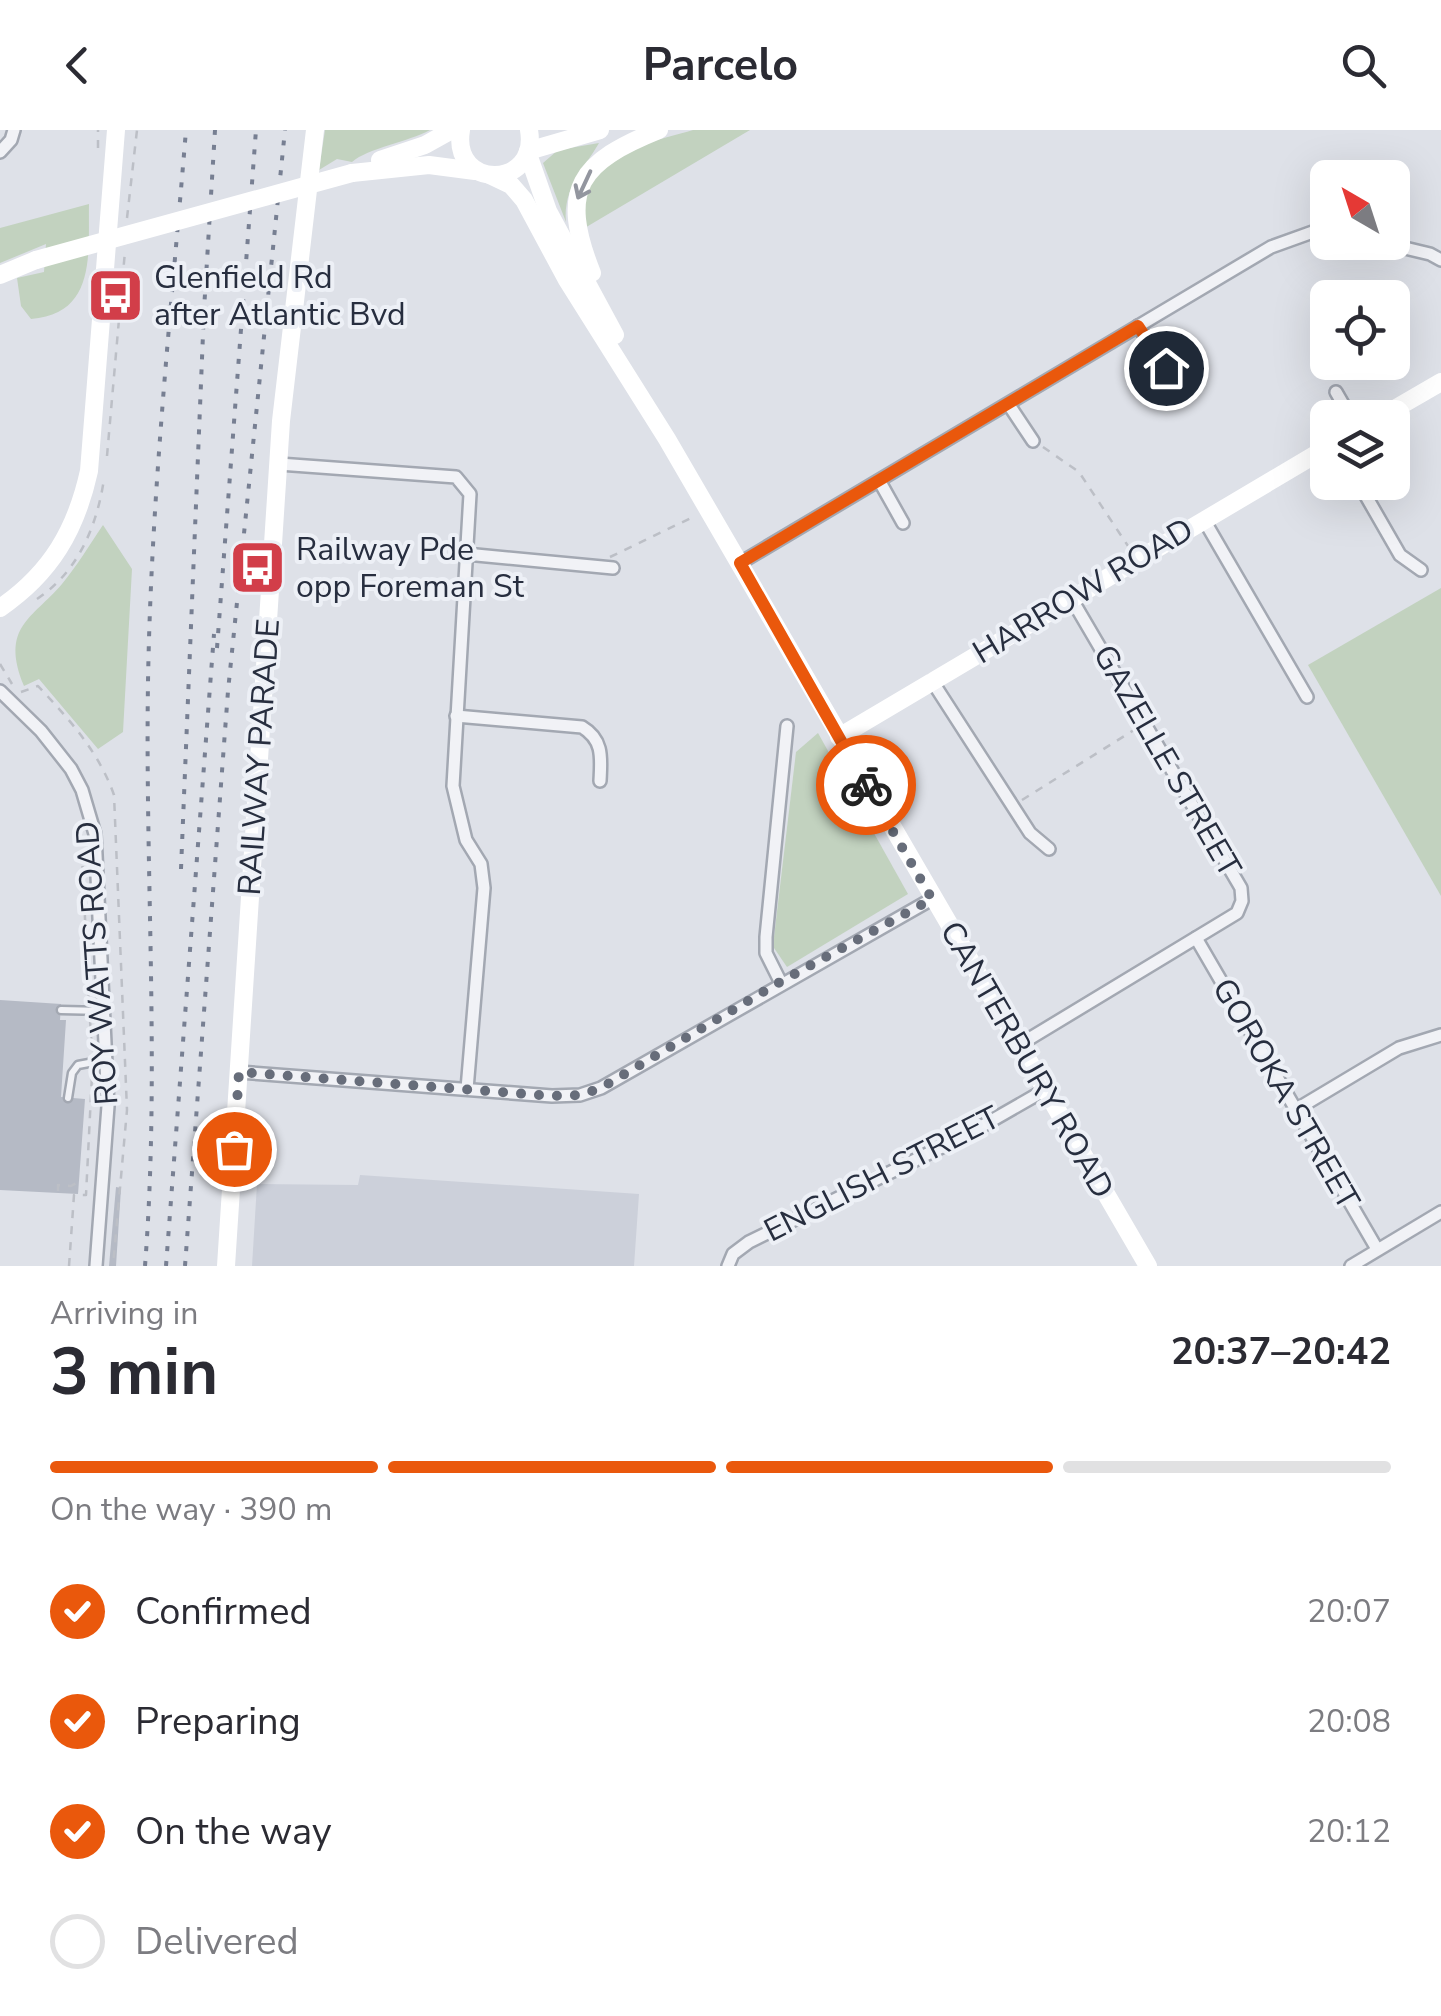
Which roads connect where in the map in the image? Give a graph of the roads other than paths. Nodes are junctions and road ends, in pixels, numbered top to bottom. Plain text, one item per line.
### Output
1 (14, 130) edge
2 (116, 130) edge
3 (316, 130) edge
4 (452, 130) edge
5 (460, 130) edge
6 (529, 130) edge
7 (600, 130) edge
8 (659, 130) edge
9 (0, 152) edge
10 (528, 153) junction
11 (354, 172) junction
12 (485, 174) junction
13 (1310, 233) edge
14 (1410, 249) edge
15 (1441, 260) edge
16 (0, 275) edge
17 (1138, 326) junction
18 (621, 345) junction
19 (1166, 368) dead end
20 (1441, 382) edge
21 (1336, 392) dead end
22 (1341, 400) edge
23 (1410, 400) edge
24 (1010, 405) junction
25 (667, 438) junction
26 (1034, 441) road end
27 (1310, 458) edge
28 (278, 464) junction
29 (880, 482) junction
30 (1368, 500) edge
31 (1204, 520) junction
32 (903, 523) dead end
33 (466, 554) junction
34 (740, 563) junction
35 (613, 568) dead end
36 (1420, 570) dead end
37 (1072, 598) junction
38 (0, 608) edge
39 (932, 681) junction
40 (0, 691) edge
41 (1308, 697) dead end
42 (456, 716) junction
43 (787, 726) dead end
44 (839, 737) junction
45 (600, 781) dead end
46 (1049, 849) dead end
47 (932, 899) junction
48 (1196, 938) junction
49 (780, 982) junction
50 (60, 1010) dead end
51 (104, 1011) junction
52 (1441, 1035) edge
53 (1019, 1045) junction
54 (106, 1060) junction
55 (239, 1072) junction
56 (467, 1089) junction
57 (1044, 1090) junction
58 (68, 1098) dead end
59 (1297, 1109) junction
60 (1441, 1212) edge
61 (1377, 1250) junction
62 (1356, 1265) edge
63 (96, 1266) edge
64 (226, 1266) edge
65 (728, 1266) edge
66 (1148, 1266) edge

1 - 9 street
2 - 38 main road
3 - 28 main road, RAILWAY PARADE
4 - 11 main road
5 - 12 main road
6 - 10 main road
7 - 10 main road
8 -> 18 main road
10 - 12 main road
10 - 18 main road, CANTERBURY ROAD
11 - 12 main road
11 - 16 main road, bridge
12 - 25 main road, CANTERBURY ROAD
13 - 17 street
14 - 15 street
17 - 19 street
17 - 24 street
18 - 25 main road, CANTERBURY ROAD
20 - 23 main road
21 - 22 street
24 - 26 street
24 - 29 street
25 - 34 main road, CANTERBURY ROAD
27 - 31 main road, HARROW ROAD
28 - 33 street
28 - 55 main road, RAILWAY PARADE
29 - 32 street
29 - 34 street
30 - 36 street
31 - 37 main road, HARROW ROAD
31 - 41 street
33 - 35 street
33 - 42 street
34 - 44 main road, CANTERBURY ROAD
37 - 39 main road, HARROW ROAD
37 - 48 street, GAZELLE STREET
39 - 44 main road, HARROW ROAD
39 - 46 street
40 - 51 street, ROY WATTS ROAD
42 - 45 street
42 - 56 street
43 - 49 street
44 - 47 main road, CANTERBURY ROAD
47 - 49 street
47 - 53 main road, CANTERBURY ROAD
48 - 53 street, GAZELLE STREET
48 - 59 street, GOROKA STREET
49 - 56 street
50 - 51 lane
51 - 54 street, ROY WATTS ROAD
52 - 59 street
53 - 57 main road, CANTERBURY ROAD
54 - 58 lane
54 - 63 street, ROY WATTS ROAD
55 - 56 street
55 - 64 main road, RAILWAY PARADE
57 - 65 street, ENGLISH STREET
57 - 66 main road, CANTERBURY ROAD
59 - 61 street, GOROKA STREET
60 - 61 street
61 - 62 street

